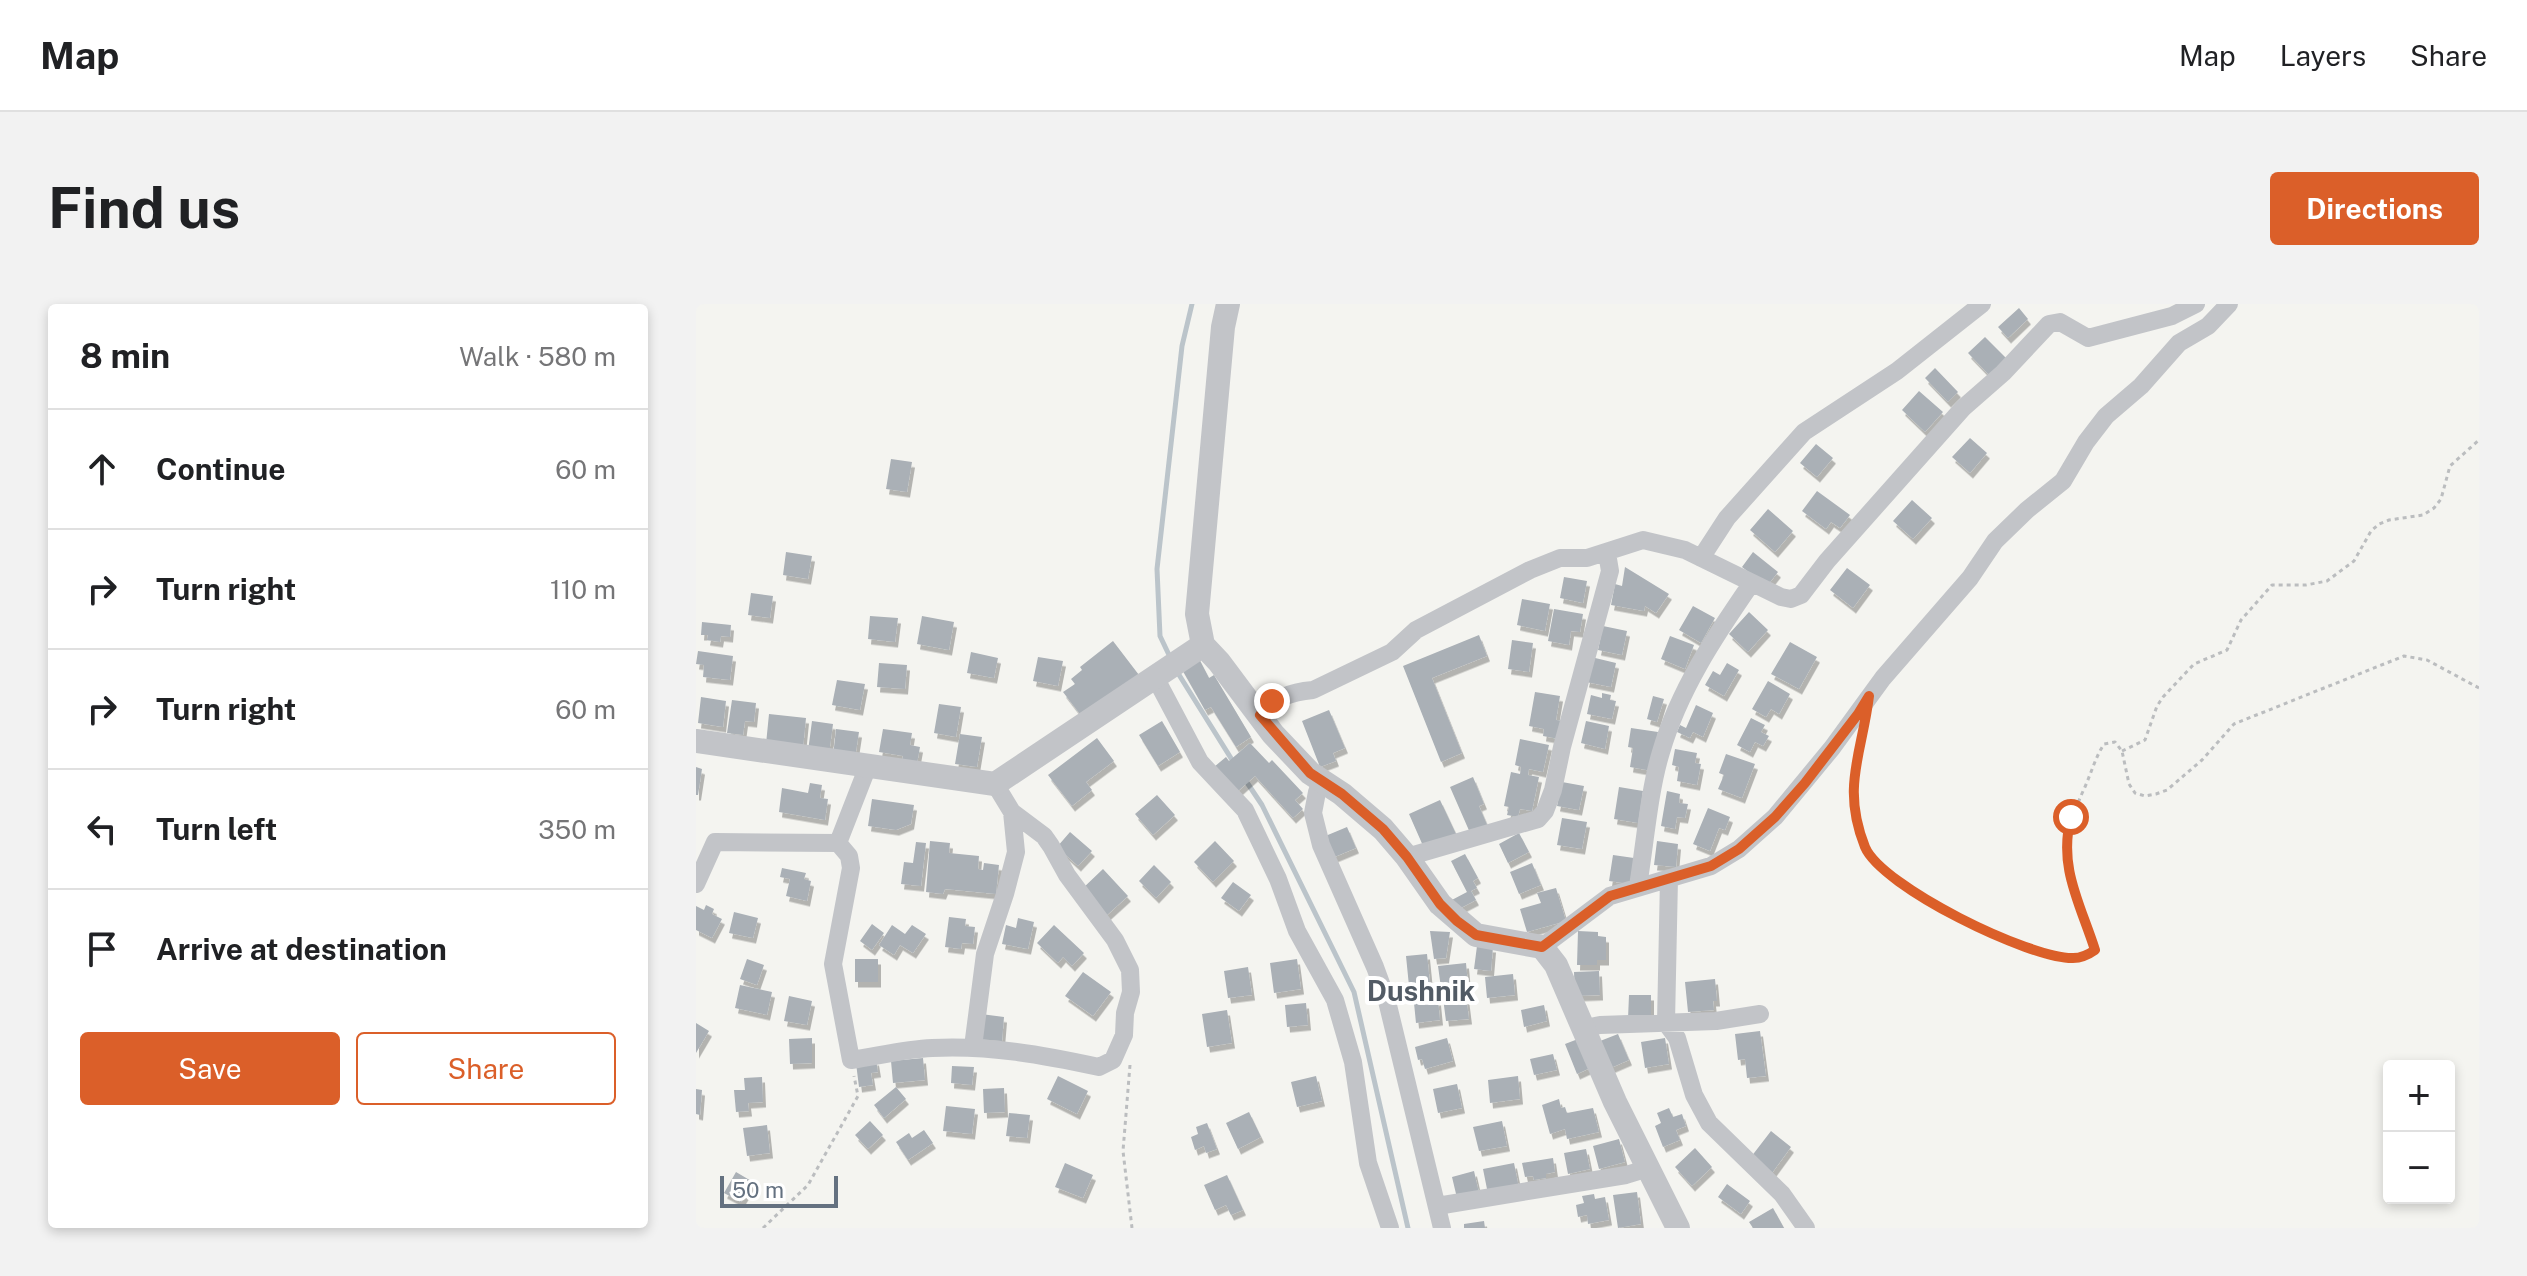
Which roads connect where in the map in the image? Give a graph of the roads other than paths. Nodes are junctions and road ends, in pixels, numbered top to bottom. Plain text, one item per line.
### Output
1 (1228, 304) edge
2 (1982, 304) edge
3 (2196, 304) edge
4 (2229, 304) edge
5 (1607, 553) junction
6 (1701, 558) junction
7 (1751, 584) junction
8 (1203, 645) junction
9 (1167, 669) junction
10 (1260, 715) junction
11 (696, 741) edge
12 (868, 766) junction
13 (1321, 782) junction
14 (995, 784) junction
15 (1012, 812) junction
16 (838, 843) junction
17 (1407, 857) junction
18 (1669, 878) junction
19 (696, 884) edge
20 (1638, 886) junction
21 (1542, 947) junction
22 (1760, 1014) dead end
23 (1666, 1023) junction
24 (1585, 1028) junction
25 (973, 1047) junction
26 (1649, 1168) junction
27 (1437, 1206) junction
28 (1390, 1228) edge
29 (1442, 1228) edge
30 (1678, 1228) edge
31 (1805, 1228) edge

1 - 8 street
2 - 6 street
3 - 7 street
4 - 18 street
5 - 6 street
5 - 10 street
5 - 17 street
6 - 7 street
7 - 20 street
8 - 9 street
8 - 10 street
9 - 14 street
9 - 28 street
10 - 13 street
11 - 12 street
12 - 14 street
12 - 16 street
13 - 17 street
13 - 27 street
14 - 15 street
15 - 25 street
15 - 25 street
16 - 19 street
16 - 25 street
17 - 21 street
18 - 20 street
18 - 23 street
20 - 21 street
21 - 24 street
22 - 23 street
23 - 24 street
23 - 31 street
24 - 26 street
26 - 27 street
26 - 30 street
27 - 29 street

